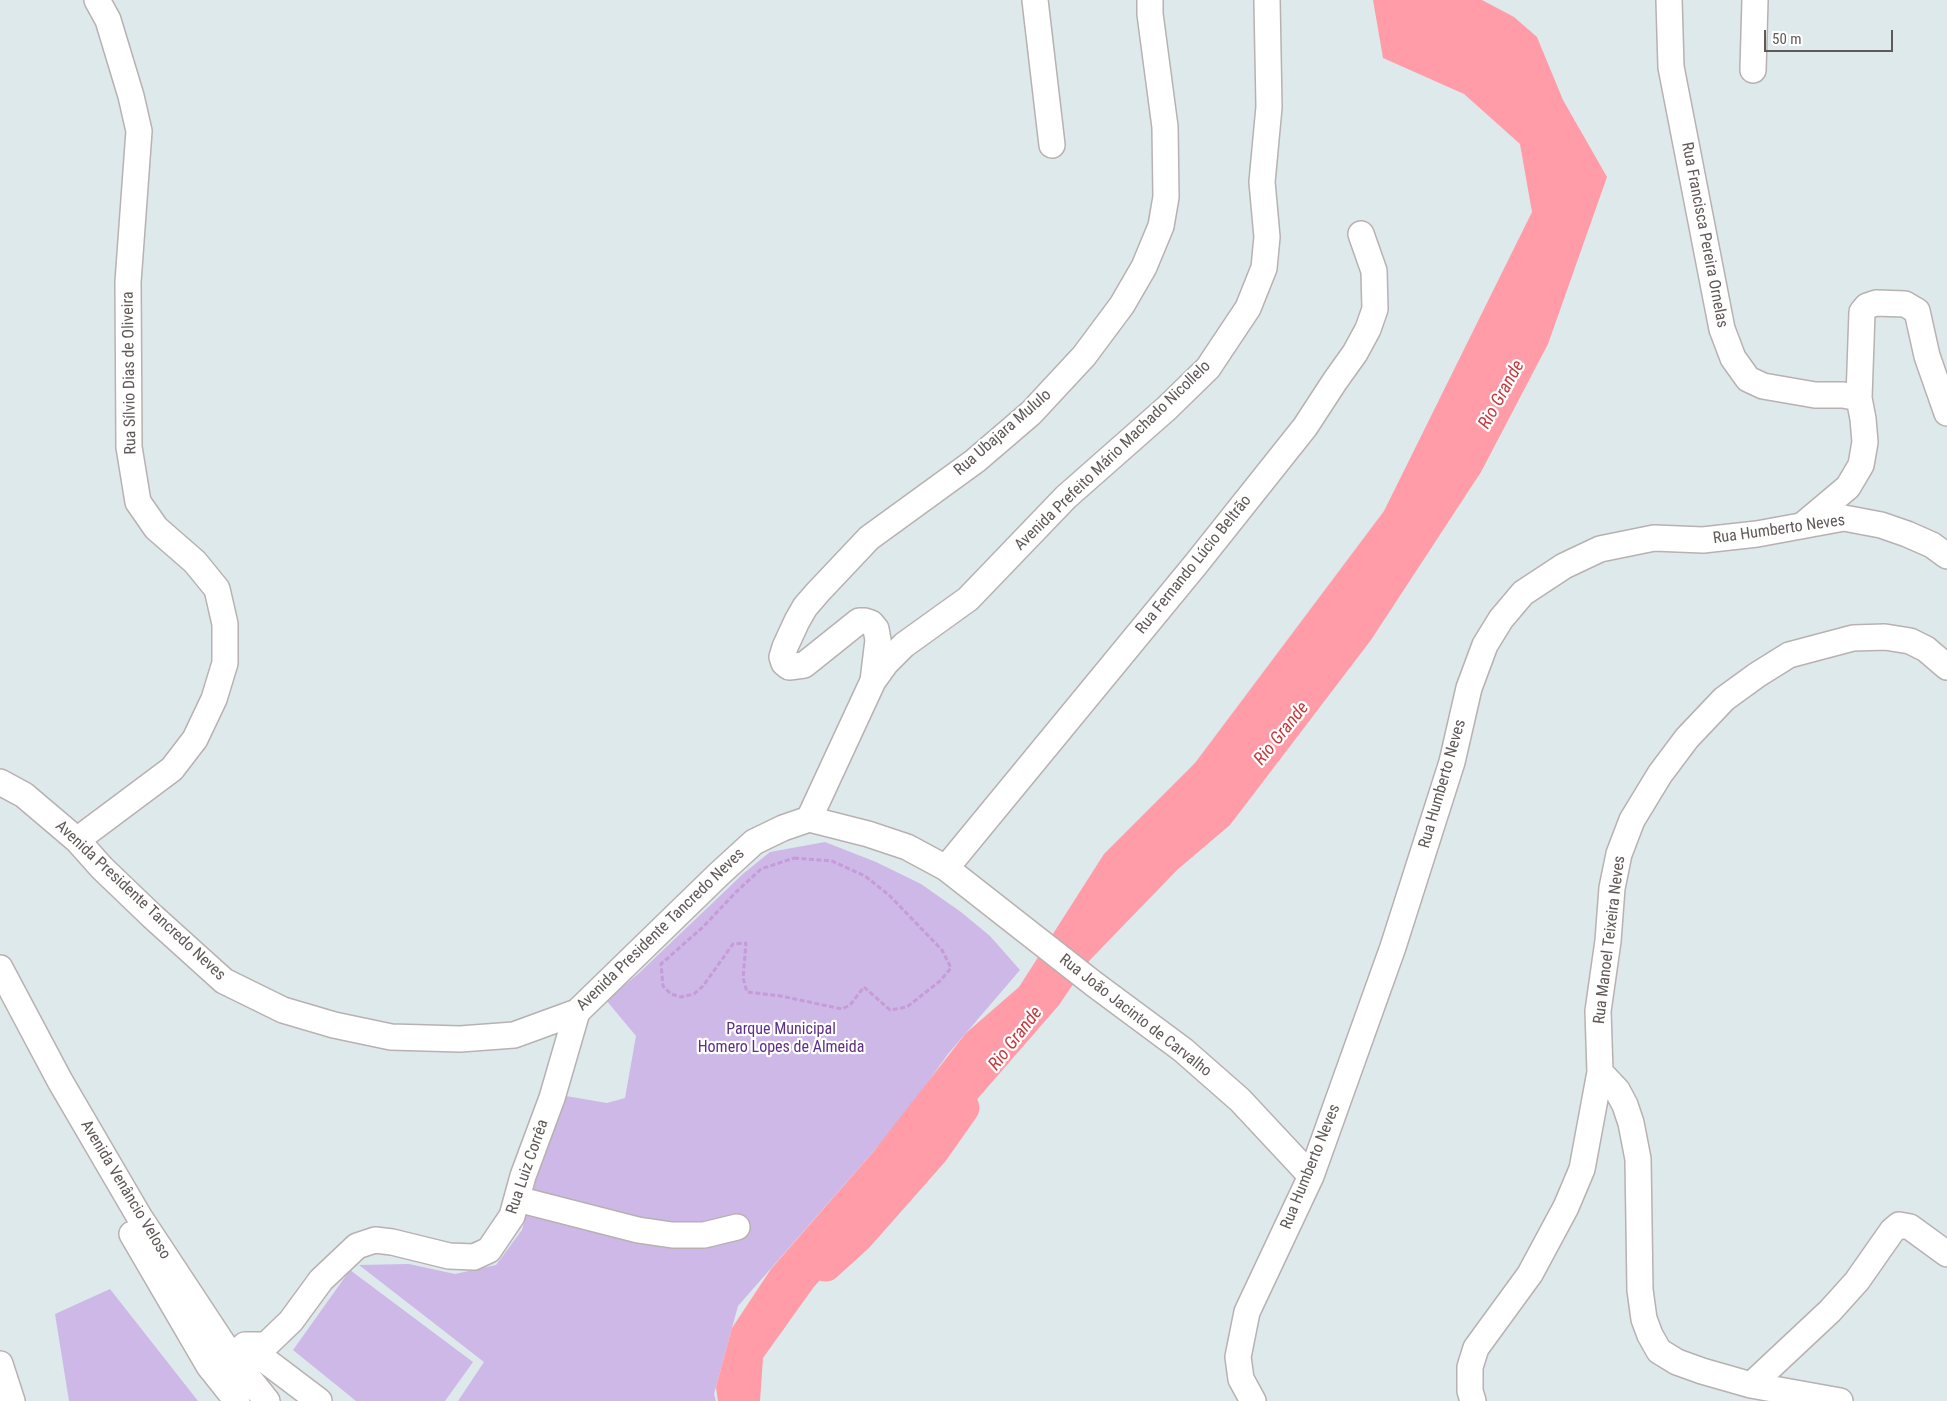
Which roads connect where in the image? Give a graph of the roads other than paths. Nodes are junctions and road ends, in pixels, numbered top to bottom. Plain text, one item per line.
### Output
1 (97, 0) edge
2 (1035, 0) edge
3 (1150, 0) edge
4 (1267, 0) edge
5 (1669, 0) edge
6 (1755, 0) edge
7 (1753, 70) dead end
8 (1052, 145) dead end
9 (1361, 234) dead end
10 (1859, 398) junction
11 (1947, 413) edge
12 (1804, 524) junction
13 (1947, 556) edge
14 (1947, 667) edge
15 (873, 681) junction
16 (0, 782) edge
17 (809, 819) junction
18 (77, 840) junction
19 (946, 868) junction
20 (0, 968) edge
21 (0, 990) edge
22 (577, 1012) junction
23 (1600, 1072) junction
24 (1311, 1176) junction
25 (517, 1199) junction
26 (737, 1227) dead end
27 (1947, 1254) edge
28 (230, 1357) junction
29 (0, 1364) edge
30 (1751, 1385) junction
31 (12, 1401) edge
32 (237, 1401) edge
33 (267, 1401) edge
34 (319, 1401) edge
35 (1253, 1401) edge
36 (1473, 1401) edge
37 (1840, 1401) edge

1 - 18 street, Rua Sílvio Dias de Oliveira
2 - 8 street
3 - 15 street, Rua Ubajara Mululo
4 - 15 street, Avenida Prefeito Mário Machado Nicollelo
5 - 10 street, Rua Francisca Pereira Ornelas
6 - 7 street
9 - 19 street, Rua Fernando Lúcio Beltrão
10 - 11 street
10 - 12 street
12 - 13 street, Rua Humberto Neves
12 - 24 street, Rua Humberto Neves
14 - 23 street, Rua Manoel Teixeira Neves
15 - 17 street, Avenida Prefeito Mário Machado Nicollelo
16 - 18 street, Avenida Presidente Tancredo Neves
17 - 19 street
17 - 22 street, Avenida Presidente Tancredo Neves
18 - 22 street, Avenida Presidente Tancredo Neves
19 - 24 street, Rua João Jacinto de Carvalho
20 - 28 street, Avenida Venâncio Veloso
21 - 28 street, Avenida Venâncio Veloso
22 - 25 street, Rua Luiz Corrêa
23 - 30 street
23 - 36 street, Rua Manoel Teixeira Neves
24 - 35 street, Rua Humberto Neves
25 - 26 street
25 - 28 street, Rua Luiz Corrêa
27 - 30 street
28 - 32 street, Avenida Venâncio Veloso
28 - 33 street, Avenida Venâncio Veloso
28 - 34 street
29 - 31 street
30 - 37 street

